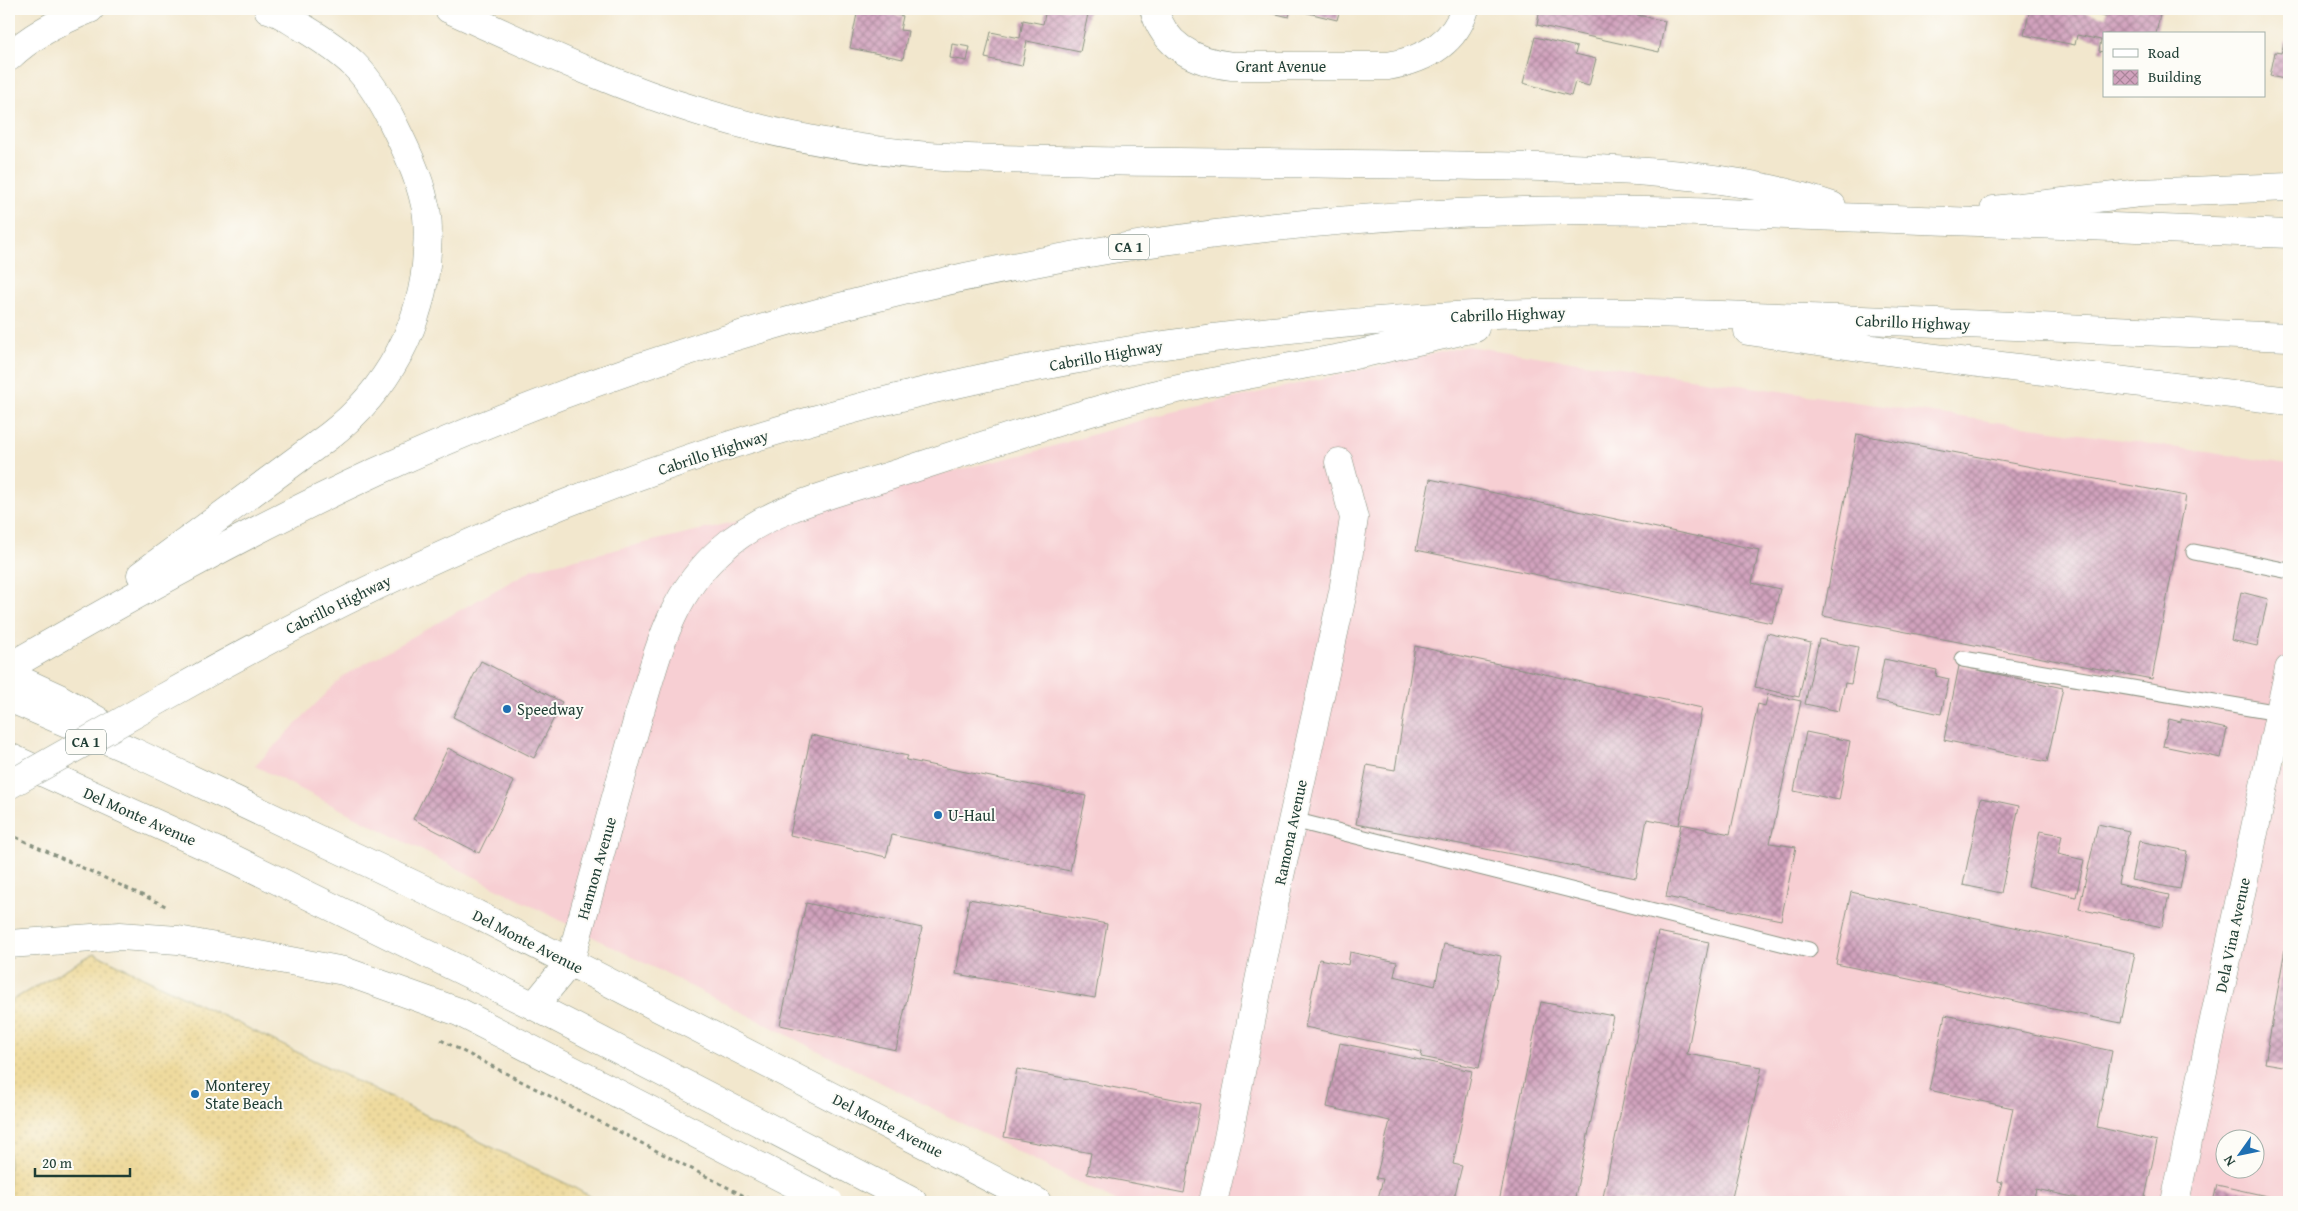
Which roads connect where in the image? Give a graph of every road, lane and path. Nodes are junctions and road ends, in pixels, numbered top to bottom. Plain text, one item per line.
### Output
1 (90, 9) edge
2 (268, 9) edge
3 (449, 9) edge
4 (1154, 9) edge
5 (1465, 9) edge
6 (9, 57) edge
7 (2289, 187) edge
8 (1864, 218) junction
9 (1933, 220) junction
10 (2289, 234) edge
11 (1546, 312) junction
12 (1616, 312) junction
13 (2289, 337) edge
14 (2289, 401) edge
15 (1339, 462) dead end
16 (2194, 552) dead end
17 (2289, 571) edge
18 (45, 646) junction
19 (1963, 659) dead end
20 (9, 667) edge
21 (2289, 669) edge
22 (9, 675) edge
23 (9, 698) edge
24 (2279, 713) junction
25 (134, 752) junction
26 (9, 757) edge
27 (2278, 769) edge
28 (9, 785) edge
29 (1292, 820) junction
30 (9, 944) edge
31 (1809, 950) dead end
32 (570, 962) junction
33 (534, 1006) junction
34 (9, 1198) edge
35 (66, 1202) edge
36 (829, 1202) edge
37 (913, 1202) edge
38 (1037, 1202) edge
39 (1213, 1202) edge
40 (2175, 1202) edge

1 - 6 main road
2 - 18 main road
3 - 8 main road
4 - 5 main road, Grant Avenue
7 - 9 main road
8 - 9 main road, CA 1
8 - 18 main road, CA 1
9 - 10 main road, CA 1
11 - 12 main road, Cabrillo Highway / CA 1
11 - 28 main road, Cabrillo Highway / CA 1, bridge
11 - 32 main road, Hannon Avenue
12 - 13 main road, Cabrillo Highway / CA 1
12 - 14 main road
15 - 29 main road, Ramona Avenue
16 - 17 lane
18 - 20 main road, CA 1
19 - 24 lane
21 - 24 main road, Dela Vina Avenue
22 - 25 main road
23 - 25 main road, Del Monte Avenue
24 - 27 main road, Dela Vina Avenue
25 - 32 main road, Del Monte Avenue
26 - 33 main road, Del Monte Avenue
27 - 40 main road, Dela Vina Avenue
29 - 31 lane
29 - 39 main road, Ramona Avenue
30 - 36 main road, bridge
32 - 33 main road, Hannon Avenue
32 - 38 main road, Del Monte Avenue
33 - 37 main road, Del Monte Avenue
34 - 35 path

